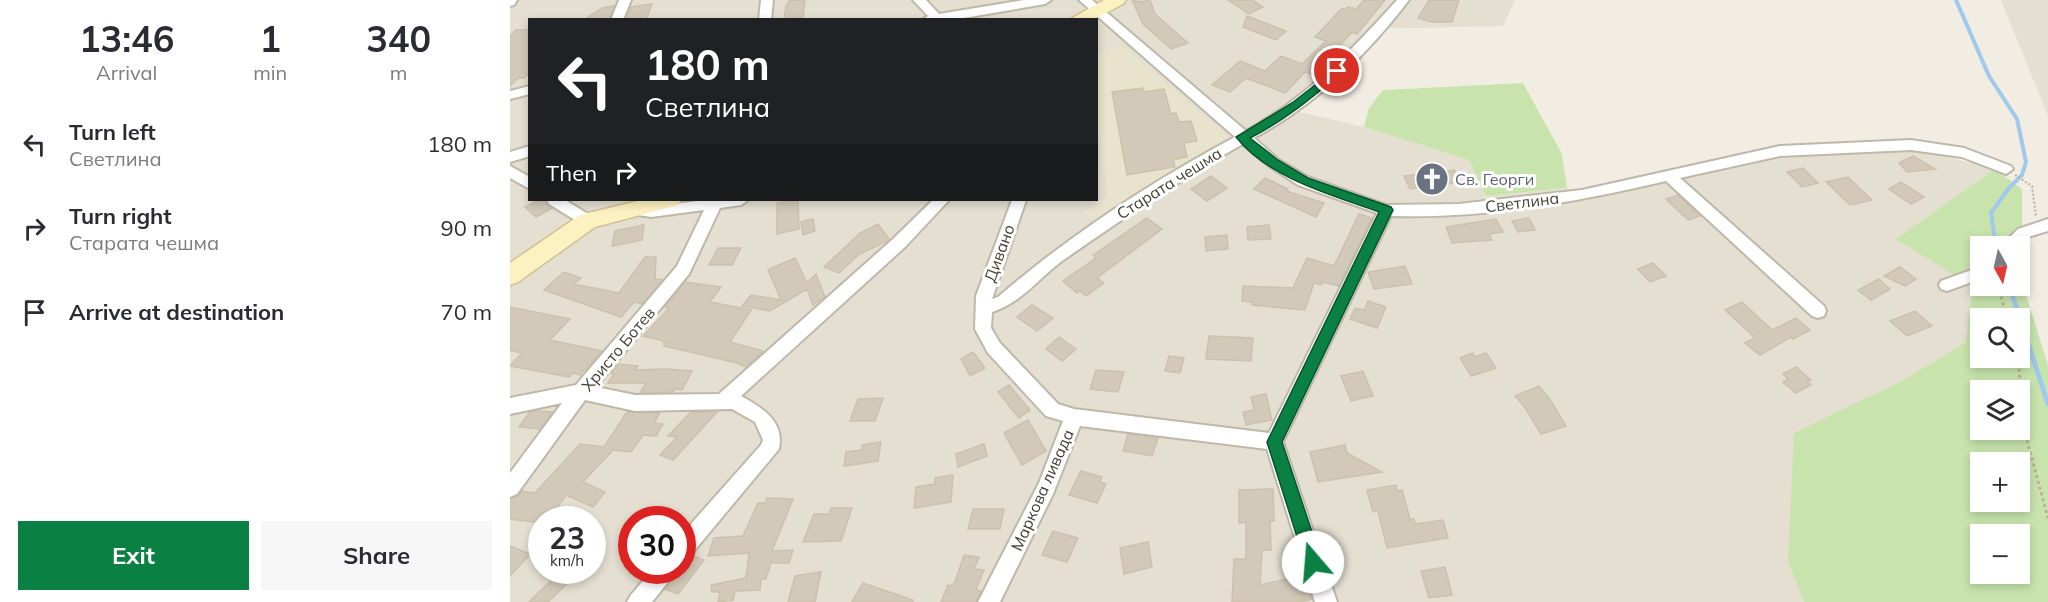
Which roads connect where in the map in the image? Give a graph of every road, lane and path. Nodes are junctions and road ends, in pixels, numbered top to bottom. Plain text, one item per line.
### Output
1 (625, 0) edge
2 (767, 0) edge
3 (919, 0) edge
4 (1045, 0) edge
5 (1403, 0) edge
6 (1114, 1) edge
7 (1090, 5) edge
8 (617, 18) edge
9 (765, 18) edge
10 (933, 18) edge
11 (940, 18) edge
12 (1079, 18) edge
13 (528, 90) edge
14 (510, 95) edge
15 (1242, 137) junction
16 (528, 152) edge
17 (510, 157) edge
18 (2006, 169) joint
19 (510, 171) edge
20 (1669, 176) junction
21 (528, 183) edge
22 (556, 201) edge
23 (667, 201) edge
24 (734, 201) edge
25 (941, 201) edge
26 (1019, 201) edge
27 (714, 204) junction
28 (637, 210) junction
29 (1386, 210) junction
30 (588, 221) junction
31 (2043, 226) edge
32 (2019, 236) edge
33 (510, 276) edge
34 (1970, 277) edge
35 (1947, 285) dead end
36 (982, 308) junction
37 (1818, 311) dead end
38 (2021, 368) edge
39 (581, 392) junction
40 (724, 400) junction
41 (510, 406) edge
42 (1074, 417) junction
43 (1274, 442) junction
44 (510, 488) edge
45 (2048, 518) edge
46 (696, 534) edge
47 (653, 584) edge
48 (638, 602) edge
49 (989, 602) edge
50 (1326, 602) edge

1 - 8 street
2 - 9 street
3 - 10 street
4 - 11 street
5 - 15 street, Старата чешма
6 - 7 street
7 - 12 street
7 - 15 street, Светлина
13 - 14 street
15 - 29 street, Светлина
15 - 36 street, Старата чешма
16 - 17 street
18 - 20 street, Светлина
18 - 31 path
19 - 21 street
20 - 29 street, Светлина
20 - 37 street
22 - 30 street
23 - 28 street
24 - 27 street
25 - 40 street
26 - 36 street, Дивано
27 - 28 street
27 - 39 street, Христо Ботев
28 - 30 street
29 - 43 street
30 - 33 street
31 - 32 street
34 - 35 street
36 - 42 street, Маркова ливада
38 - 45 path
39 - 40 street
39 - 41 street
39 - 44 street, Христо Ботев
40 - 46 street
42 - 43 street
42 - 49 street, Маркова ливада
43 - 50 street
47 - 48 street

